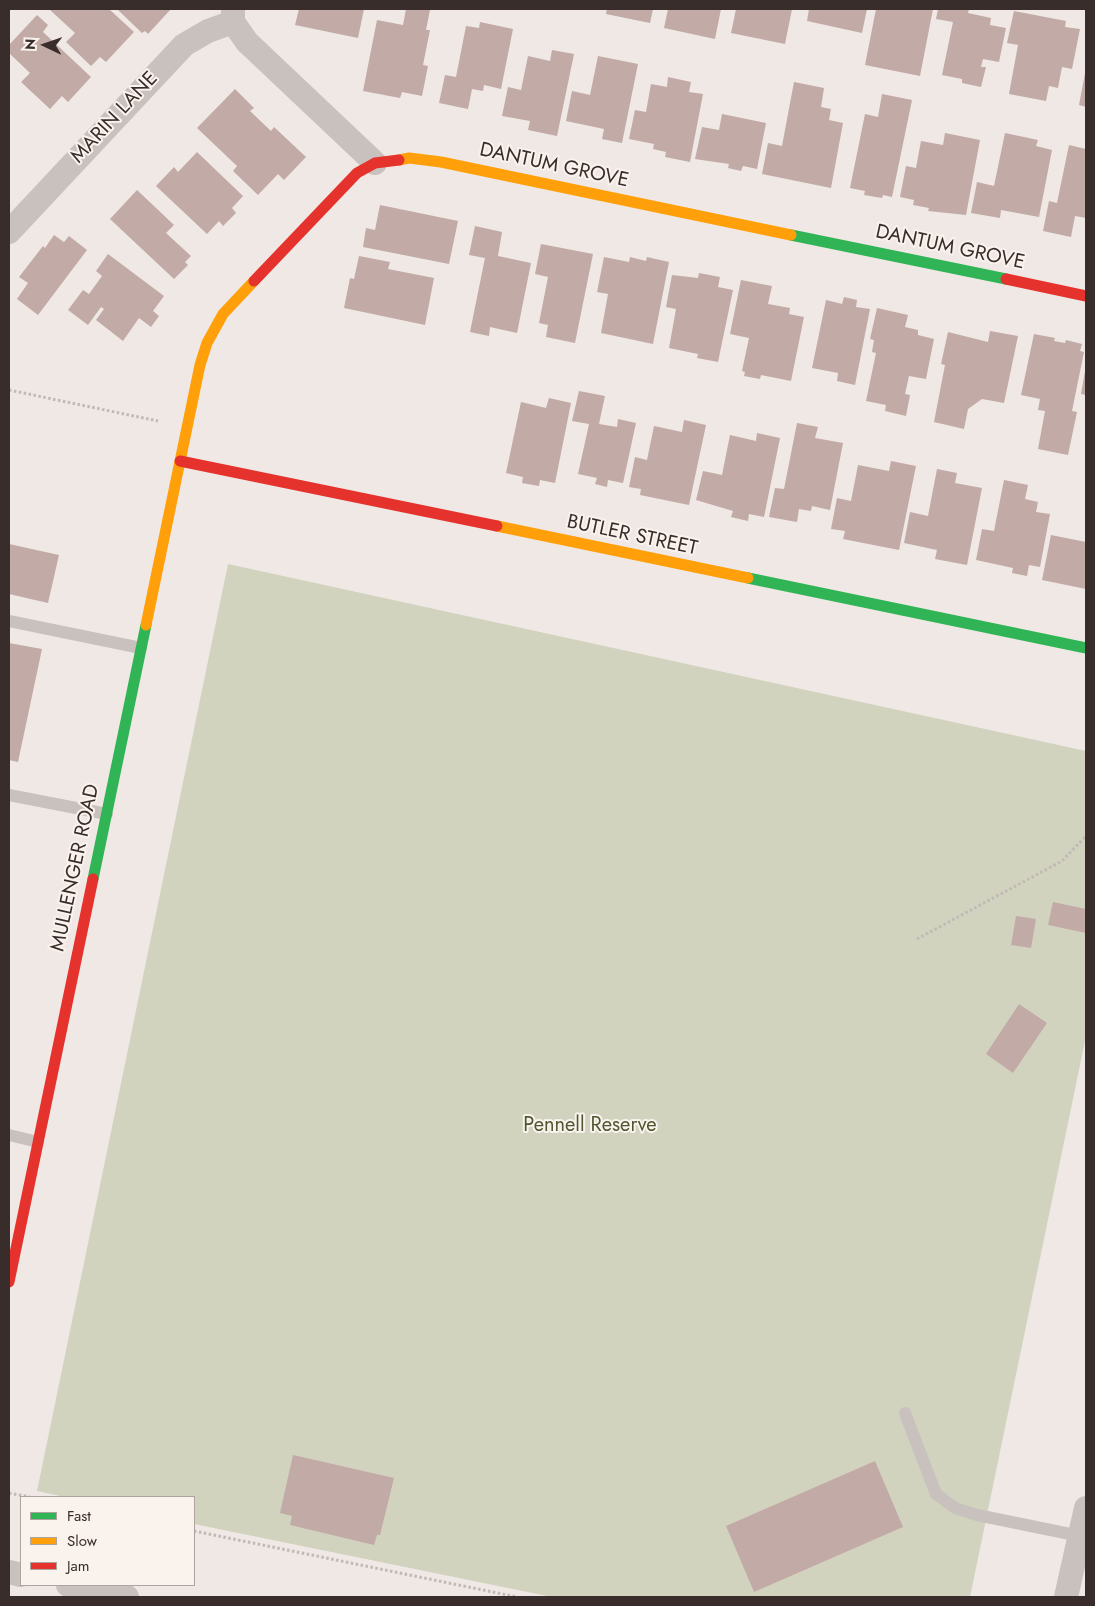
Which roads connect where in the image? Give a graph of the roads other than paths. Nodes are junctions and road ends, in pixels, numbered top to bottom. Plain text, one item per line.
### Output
1 (233, 15) edge
2 (375, 162) junction
3 (9, 232) edge
4 (1086, 296) edge
5 (180, 462) junction
6 (9, 621) edge
7 (141, 648) junction
8 (1083, 648) edge
9 (9, 795) edge
10 (106, 814) junction
11 (9, 1135) edge
12 (38, 1142) junction
13 (9, 1282) edge
14 (905, 1413) dead end
15 (1086, 1508) edge
16 (1080, 1536) junction
17 (73, 1586) edge
18 (128, 1597) edge
19 (1066, 1597) edge

1 - 2 street
1 - 3 street, MARIN LANE
2 - 4 street, DANTUM GROVE
2 - 5 street, DANTUM GROVE
5 - 7 street, MULLENGER ROAD
5 - 8 street, BUTLER STREET
6 - 7 lane
7 - 10 street, MULLENGER ROAD
9 - 10 lane
10 - 12 street, MULLENGER ROAD
11 - 12 lane
12 - 13 street, MULLENGER ROAD
14 - 16 lane
15 - 16 street
16 - 19 street
17 - 18 street

